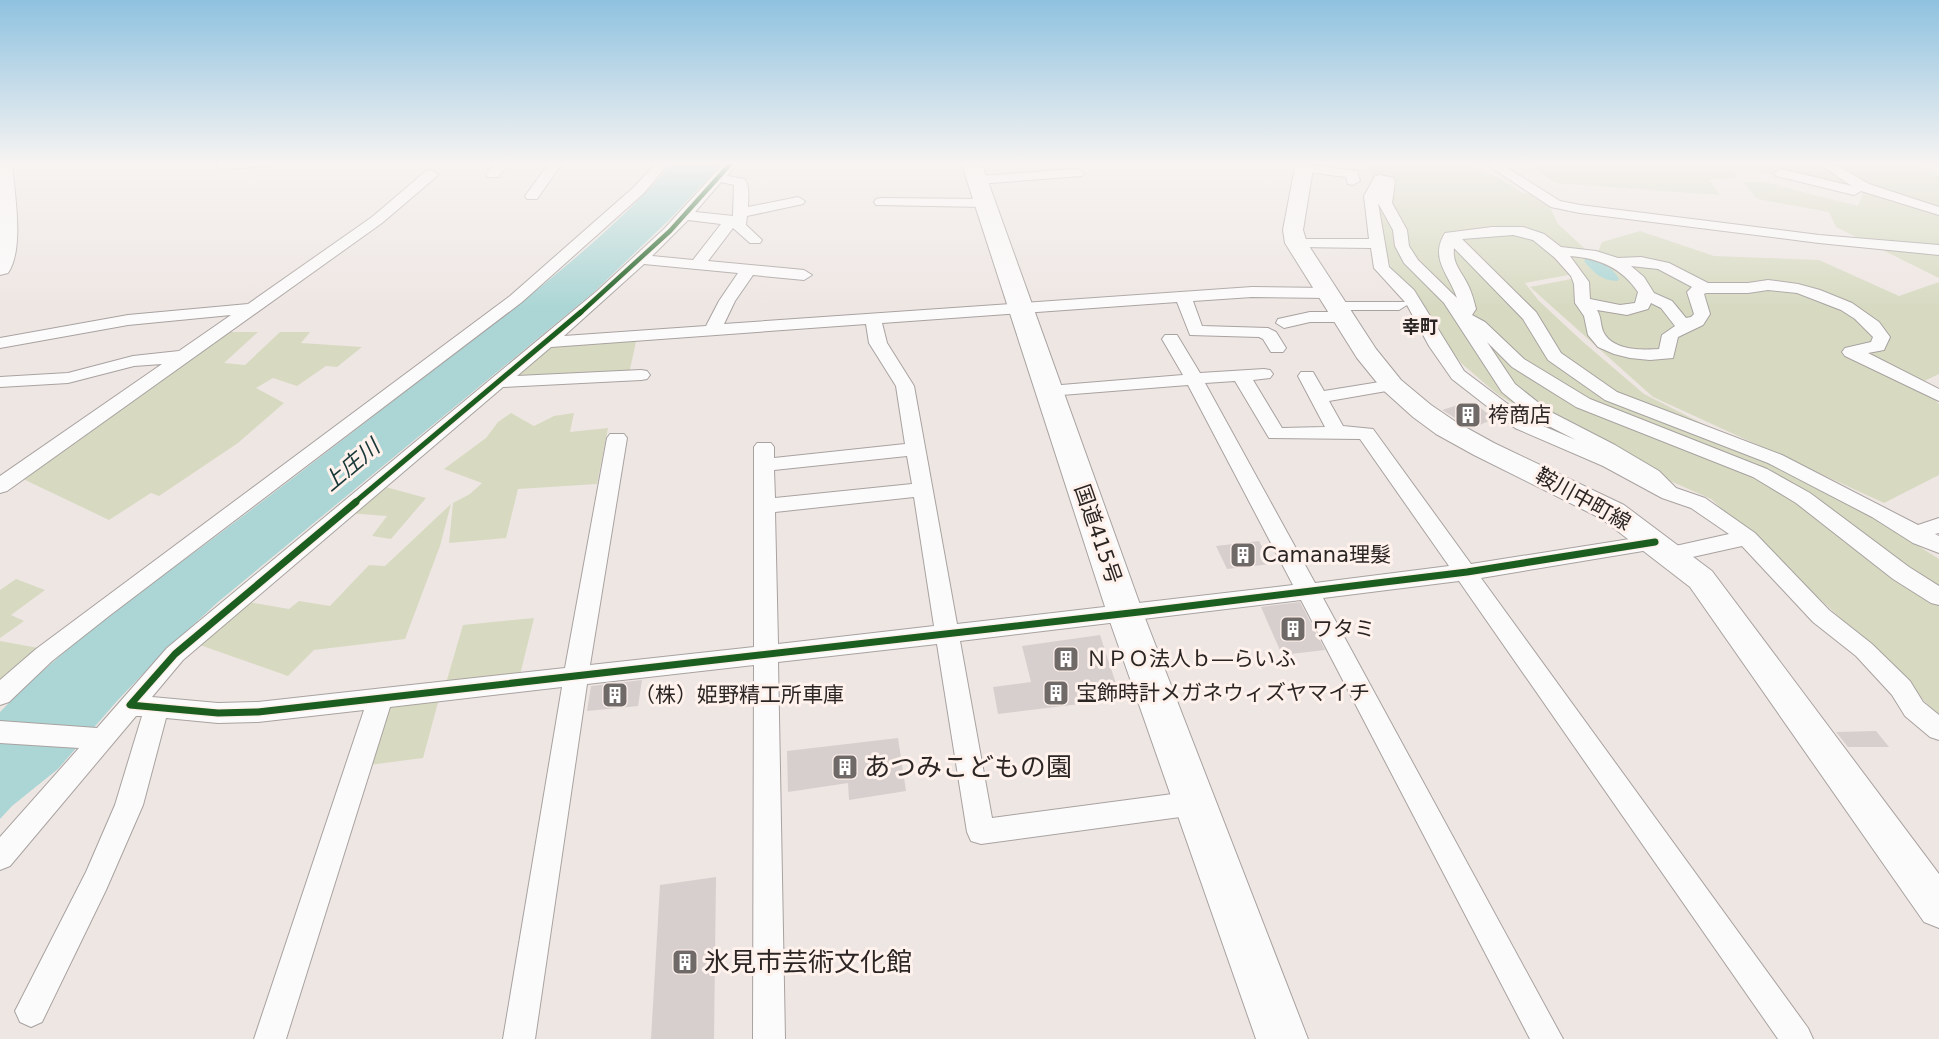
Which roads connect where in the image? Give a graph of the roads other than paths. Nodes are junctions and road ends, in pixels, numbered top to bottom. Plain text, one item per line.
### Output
1 (6, 210) edge
2 (388, 210) edge
3 (616, 210) edge
4 (689, 210) edge
5 (752, 210) edge
6 (988, 210) edge
7 (1296, 210) edge
8 (1373, 210) edge
9 (1389, 210) edge
10 (1592, 210) edge
11 (740, 213) joint
12 (685, 215) junction
13 (1450, 236) junction
14 (755, 240) dead end
15 (1296, 243) junction
16 (1377, 244) junction
17 (1939, 250) edge
18 (1557, 252) junction
19 (639, 259) junction
20 (698, 264) junction
21 (0, 267) edge
22 (749, 269) junction
23 (1618, 271) junction
24 (804, 275) dead end
25 (1704, 288) junction
26 (1646, 296) junction
27 (1183, 297) junction
28 (1583, 302) junction
29 (1399, 304) dead end
30 (1336, 305) junction
31 (254, 308) junction
32 (1021, 309) junction
33 (1463, 317) junction
34 (873, 320) junction
35 (1284, 324) dead end
36 (1686, 326) junction
37 (712, 331) junction
38 (1171, 339) dead end
39 (548, 342) junction
40 (0, 343) edge
41 (1277, 348) dead end
42 (188, 356) junction
43 (1264, 374) dead end
44 (641, 375) dead end
45 (1241, 375) junction
46 (1307, 376) dead end
47 (1194, 379) junction
48 (0, 382) edge
49 (500, 382) junction
50 (1392, 385) junction
51 (1049, 391) junction
52 (1936, 392) edge
53 (1318, 398) junction
54 (1336, 432) junction
55 (617, 438) dead end
56 (916, 449) junction
57 (0, 486) edge
58 (923, 489) junction
59 (1669, 493) junction
60 (765, 506) junction
61 (1939, 525) edge
62 (1915, 534) junction
63 (1747, 538) junction
64 (1663, 548) junction
65 (1939, 548) edge
66 (1467, 572) junction
67 (1308, 590) junction
68 (1939, 597) edge
69 (1125, 614) junction
70 (948, 633) junction
71 (767, 654) junction
72 (576, 675) junction
73 (0, 695) edge
74 (380, 698) junction
75 (144, 706) junction
76 (1939, 730) edge
77 (0, 732) edge
78 (98, 739) junction
79 (1195, 803) junction
80 (0, 857) edge
81 (1939, 908) edge
82 (31, 1011) dead end
83 (270, 1039) edge
84 (519, 1039) edge
85 (769, 1039) edge
86 (1282, 1039) edge
87 (1547, 1039) edge
88 (1797, 1039) edge

1 - 21 main road
2 - 31 street
3 - 73 street
4 - 12 street
5 - 11 street
6 - 32 highway, 国道415号
7 - 15 main road
8 - 16 street
9 - 33 street
10 - 17 street
11 - 14 street
12 - 19 street
12 - 20 street
13 - 18 street
13 - 33 street
13 - 62 street
15 - 16 street
15 - 30 main road, 鞍川中町線
16 - 59 street
18 - 23 street
18 - 28 street
19 - 20 street
19 - 39 street
20 - 22 street
22 - 24 street
22 - 37 street
23 - 25 street
23 - 26 street
23 - 28 street
25 - 36 street
25 - 52 street
26 - 28 street
26 - 36 street
27 - 30 street
27 - 32 street
27 - 41 street
28 - 36 street
29 - 30 street
30 - 35 street
30 - 50 main road, 鞍川中町線
31 - 40 street
31 - 42 street
32 - 34 street
32 - 51 highway, 国道415号
33 - 59 street
33 - 68 street
34 - 37 street
34 - 56 street
37 - 39 street
38 - 47 street
39 - 49 street
42 - 48 street
42 - 57 street
43 - 45 street
44 - 49 street
45 - 47 street
45 - 54 street
46 - 53 street
47 - 51 street
47 - 67 street
49 - 75 street
50 - 53 street
50 - 64 main road, 鞍川中町線
51 - 69 highway, 国道415号
53 - 54 street
54 - 66 street
55 - 72 street
56 - 58 street
56 - 60 street
58 - 60 street
58 - 70 street
59 - 63 street
60 - 71 street
61 - 62 street
62 - 65 street
63 - 64 street
63 - 76 street
64 - 66 street
64 - 81 main road, 鞍川中町線
66 - 67 street
66 - 88 street
67 - 69 street
67 - 87 street
69 - 70 street
69 - 79 highway, 国道415号
70 - 71 street
70 - 79 street
71 - 72 street
71 - 85 street
72 - 74 street
72 - 84 street
74 - 75 street
74 - 83 street
75 - 78 street
75 - 82 street
77 - 78 street
78 - 80 street
79 - 86 highway, 国道415号

